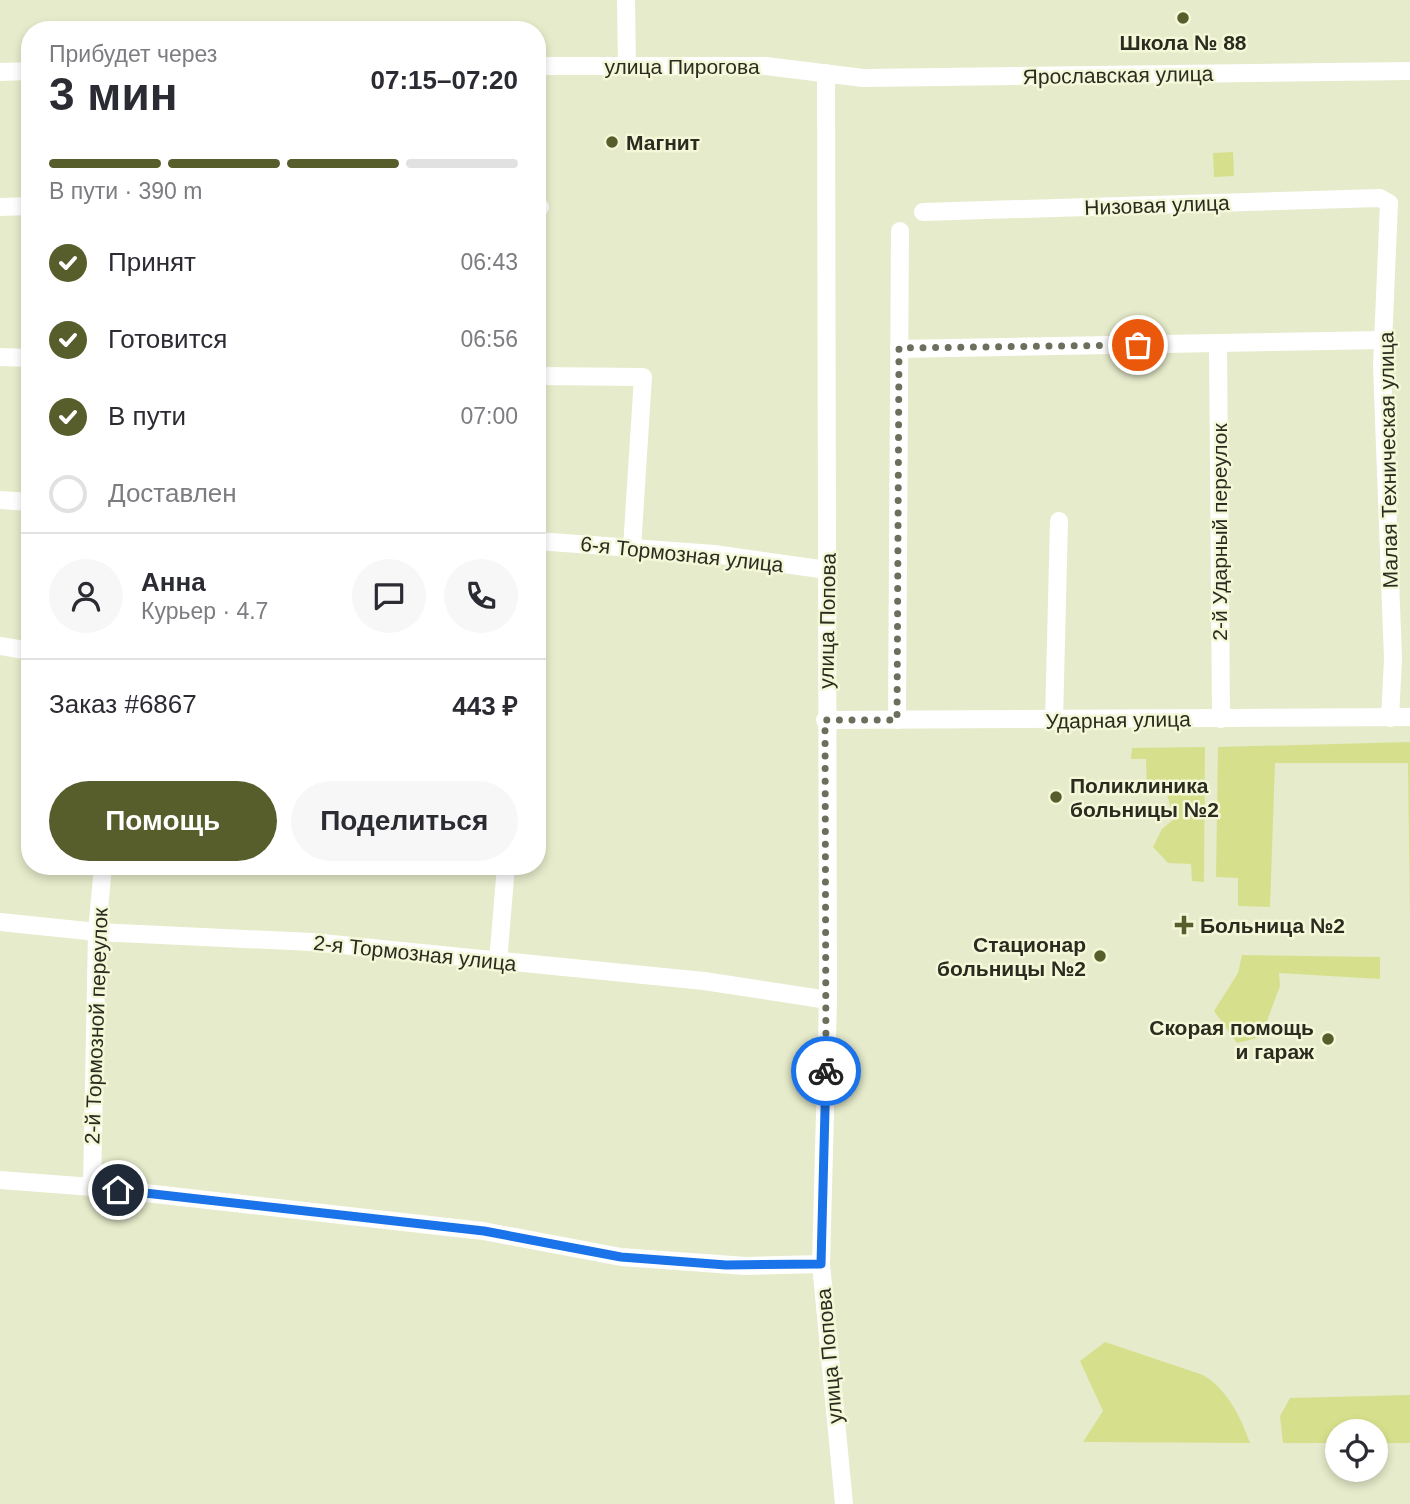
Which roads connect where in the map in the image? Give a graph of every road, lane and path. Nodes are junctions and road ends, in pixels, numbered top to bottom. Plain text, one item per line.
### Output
1 (626, 0) edge
2 (627, 65) junction
3 (546, 66) edge
4 (21, 71) edge
5 (1410, 71) edge
6 (0, 72) edge
7 (826, 73) junction
8 (1390, 203) joint
9 (21, 206) edge
10 (0, 207) edge
11 (923, 212) dead end
12 (900, 231) dead end
13 (1383, 340) junction
14 (1218, 344) junction
15 (899, 348) junction
16 (0, 357) edge
17 (21, 358) edge
18 (546, 376) edge
19 (0, 500) edge
20 (21, 501) edge
21 (1059, 521) dead end
22 (546, 542) edge
23 (632, 548) junction
24 (827, 570) junction
25 (0, 646) edge
26 (21, 650) edge
27 (1410, 717) edge
28 (1390, 718) junction
29 (1221, 719) junction
30 (825, 720) junction
31 (897, 720) junction
32 (1054, 721) junction
33 (102, 875) edge
34 (505, 875) edge
35 (0, 922) edge
36 (97, 932) junction
37 (498, 962) junction
38 (828, 1000) junction
39 (0, 1180) edge
40 (92, 1187) junction
41 (821, 1264) junction
42 (844, 1504) edge

1 - 2 street
2 - 3 street, улица Пирогова
2 - 7 street, улица Пирогова
4 - 6 street
5 - 7 street, Ярославская улица
7 - 24 street, улица Попова
8 - 11 street, Низовая улица
8 - 13 street, Малая Техническая улица
9 - 10 street
12 - 15 street
13 - 14 street
13 - 28 street, Малая Техническая улица
14 - 15 street
14 - 29 street, 2-й Ударный переулок
15 - 31 street
16 - 17 street
18 - 23 street
19 - 20 street
21 - 32 street
22 - 23 street, 6-я Тормозная улица
23 - 24 street, 6-я Тормозная улица
24 - 30 street, улица Попова
25 - 26 street
27 - 28 street, Ударная улица
28 - 29 street, Ударная улица
29 - 32 street, Ударная улица
30 - 31 street, Ударная улица
30 - 38 street, улица Попова
31 - 32 street, Ударная улица
33 - 36 street, 2-й Тормозной переулок
34 - 37 street
35 - 36 street, 2-я Тормозная улица
36 - 37 street, 2-я Тормозная улица
36 - 40 street, 2-й Тормозной переулок
37 - 38 street, 2-я Тормозная улица
38 - 41 street, улица Попова
39 - 40 street
40 - 41 street
41 - 42 street, улица Попова

